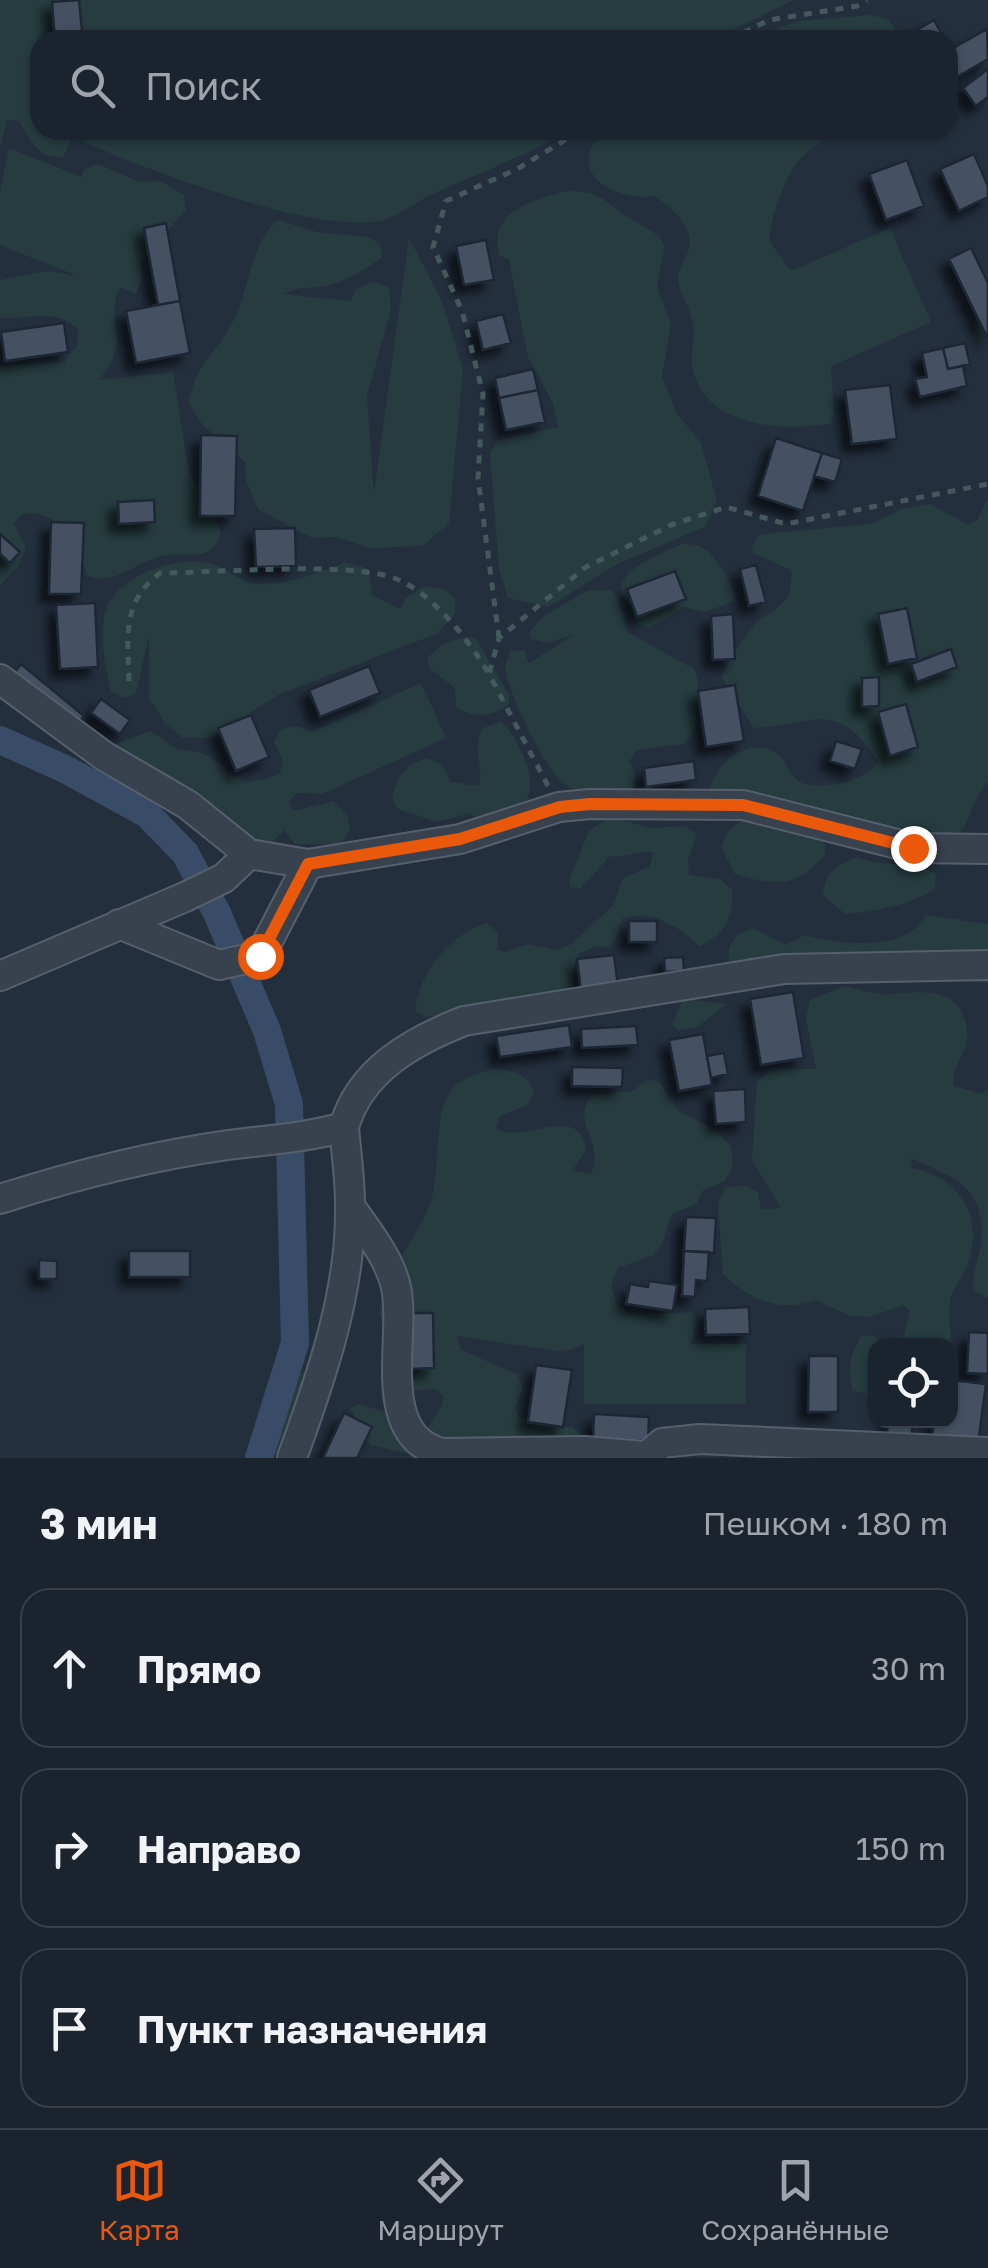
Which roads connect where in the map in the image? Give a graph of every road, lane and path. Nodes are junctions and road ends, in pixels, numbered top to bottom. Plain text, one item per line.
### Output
1 (867, 0) edge
2 (748, 30) edge
3 (565, 140) edge
4 (988, 484) edge
5 (499, 638) junction
6 (489, 674) junction
7 (0, 680) edge
8 (129, 681) dead end
9 (560, 807) junction
10 (988, 849) edge
11 (249, 854) junction
12 (308, 864) junction
13 (119, 924) junction
14 (988, 965) edge
15 (0, 976) edge
16 (344, 1127) junction
17 (0, 1199) edge
18 (350, 1206) junction
19 (988, 1452) edge
20 (645, 1457) edge
21 (292, 1458) edge

1 - 2 path
3 - 5 path
4 - 5 path
5 - 6 path
6 - 8 path
6 - 9 path
7 - 11 street
9 - 10 street
9 - 12 street
11 - 12 street
11 - 13 street
12 - 13 street
13 - 15 street
14 - 16 street
16 - 17 street
16 - 18 street
18 - 20 street
18 - 21 street
19 - 20 street

